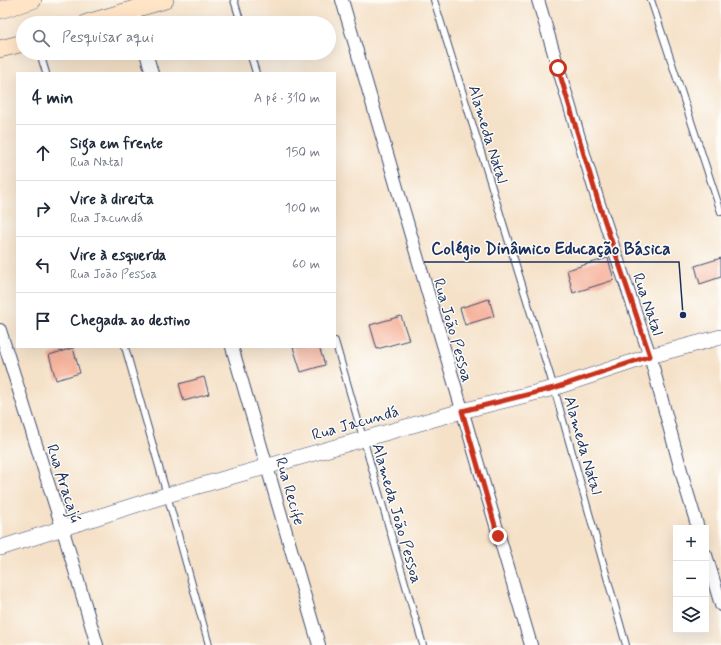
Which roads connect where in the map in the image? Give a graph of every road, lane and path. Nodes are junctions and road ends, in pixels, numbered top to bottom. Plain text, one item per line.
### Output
1 (164, 0) edge
2 (234, 0) edge
3 (342, 0) edge
4 (434, 0) edge
5 (538, 0) edge
6 (651, 0) edge
7 (27, 1) edge
8 (0, 10) edge
9 (135, 16) edge
10 (239, 16) edge
11 (16, 44) edge
12 (0, 49) edge
13 (42, 60) edge
14 (148, 60) edge
15 (252, 60) edge
16 (46, 72) edge
17 (152, 72) edge
18 (256, 72) edge
19 (721, 212) edge
20 (0, 330) edge
21 (721, 337) edge
22 (336, 344) edge
23 (125, 348) edge
24 (232, 348) edge
25 (650, 356) junction
26 (554, 388) junction
27 (462, 411) junction
28 (364, 438) junction
29 (267, 466) junction
30 (167, 495) junction
31 (697, 525) edge
32 (62, 527) junction
33 (0, 548) edge
34 (708, 561) edge
35 (721, 605) edge
36 (97, 645) edge
37 (209, 645) edge
38 (319, 645) edge
39 (423, 645) edge
40 (531, 645) edge
41 (626, 645) edge

1 - 9 main road
2 - 10 lane
3 - 27 street, Rua João Pessoa
4 - 26 lane, Alameda Natal
5 - 25 street, Rua Natal
6 - 19 lane
7 - 8 main road
11 - 12 main road
13 - 16 lane
14 - 17 street
15 - 18 lane
20 - 32 street, Rua Aracajú
21 - 25 street, Rua Jacundá
22 - 28 lane, Alameda João Pessoa
23 - 30 lane
24 - 29 street, Rua Recife
25 - 26 street, Rua Jacundá
25 - 31 street, Rua Natal
26 - 27 street, Rua Jacundá
26 - 41 lane, Alameda Natal
27 - 28 street, Rua Jacundá
27 - 40 street, Rua João Pessoa
28 - 29 street, Rua Jacundá
28 - 39 lane, Alameda João Pessoa
29 - 30 street, Rua Jacundá
29 - 38 street, Rua Recife
30 - 32 street, Rua Jacundá
30 - 37 lane
32 - 33 street, Rua Jacundá
32 - 36 street, Rua Aracajú
34 - 35 street

